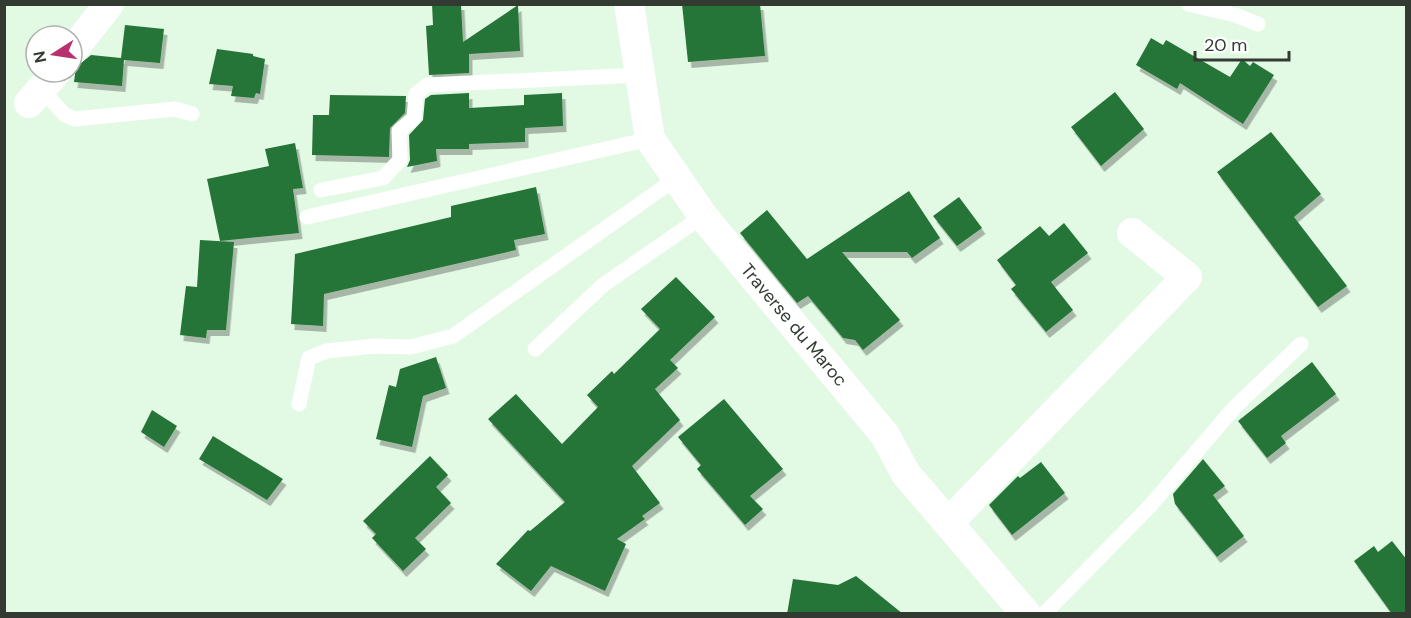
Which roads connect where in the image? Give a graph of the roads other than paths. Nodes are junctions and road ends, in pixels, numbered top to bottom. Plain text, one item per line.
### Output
1 (109, 4) edge
2 (629, 4) edge
3 (1188, 4) edge
4 (1258, 24) dead end
5 (84, 36) edge
6 (640, 75) junction
7 (42, 88) edge
8 (192, 114) dead end
9 (650, 139) junction
10 (678, 177) junction
11 (321, 190) dead end
12 (703, 216) junction
13 (307, 217) dead end
14 (1132, 233) dead end
15 (1302, 344) dead end
16 (534, 349) dead end
17 (299, 404) dead end
18 (948, 523) junction
19 (1026, 614) edge
20 (1044, 614) edge

1 - 5 street
2 - 6 street, Traverse du Maroc
3 - 4 lane
6 - 9 street, Traverse du Maroc
6 - 11 lane
7 - 8 lane
9 - 10 street, Traverse du Maroc
9 - 13 lane
10 - 12 street, Traverse du Maroc
10 - 17 lane
12 - 16 lane
12 - 18 street, Traverse du Maroc
14 - 18 street
15 - 20 lane
18 - 19 street, Traverse du Maroc

